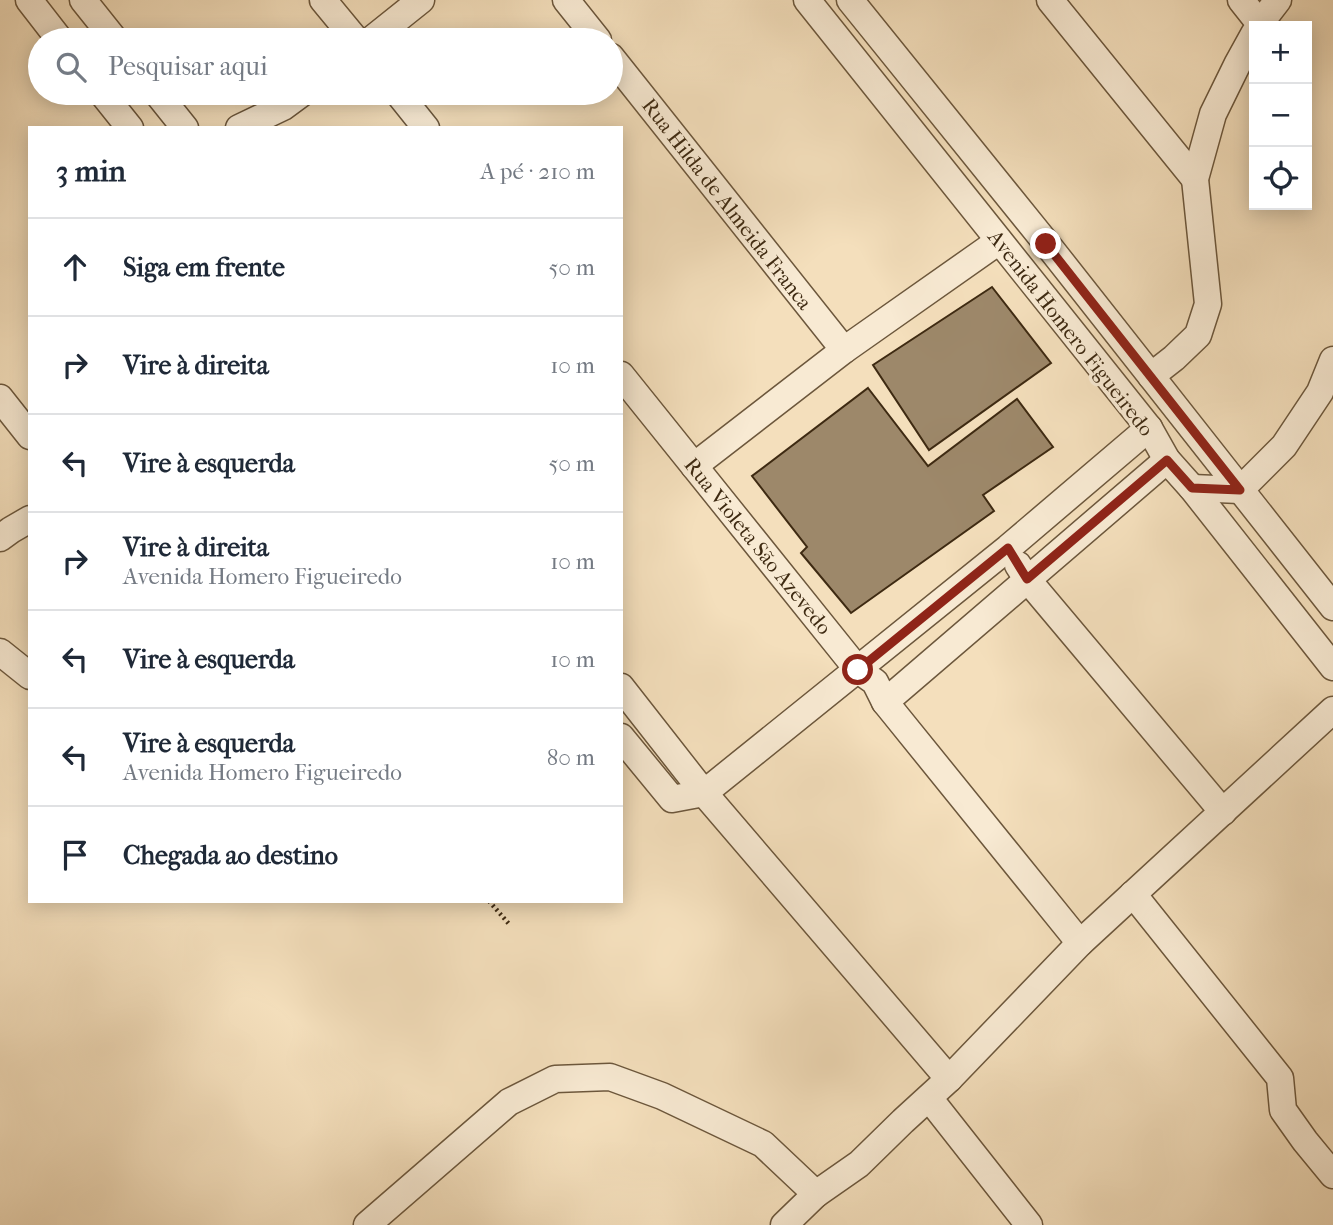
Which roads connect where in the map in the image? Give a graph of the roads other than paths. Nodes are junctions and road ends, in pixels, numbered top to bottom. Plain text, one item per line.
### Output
1 (29, 0) edge
2 (83, 0) edge
3 (323, 0) edge
4 (421, 0) edge
5 (566, 0) edge
6 (807, 0) edge
7 (850, 0) edge
8 (1050, 0) edge
9 (1241, 0) edge
10 (1278, 0) edge
11 (1253, 21) edge
12 (1262, 21) edge
13 (51, 28) edge
14 (105, 28) edge
15 (346, 28) edge
16 (386, 28) edge
17 (588, 28) edge
18 (1249, 43) edge
19 (623, 72) edge
20 (112, 105) edge
21 (164, 105) edge
22 (286, 105) edge
23 (408, 105) edge
24 (174, 124) edge
25 (128, 126) edge
26 (243, 126) edge
27 (424, 126) edge
28 (1195, 179) junction
29 (999, 241) junction
30 (844, 350) junction
31 (1333, 360) edge
32 (1151, 376) junction
33 (623, 377) edge
34 (0, 398) edge
35 (1149, 428) junction
36 (28, 433) edge
37 (1167, 460) junction
38 (694, 466) junction
39 (1192, 488) junction
40 (1240, 490) junction
41 (28, 520) edge
42 (0, 538) edge
43 (1008, 548) junction
44 (1027, 579) junction
45 (1333, 607) edge
46 (0, 652) edge
47 (1333, 667) edge
48 (858, 670) junction
49 (28, 674) edge
50 (623, 690) edge
51 (885, 702) junction
52 (1333, 710) edge
53 (623, 739) edge
54 (704, 793) junction
55 (1223, 812) junction
56 (1133, 894) junction
57 (1080, 943) junction
58 (949, 1079) junction
59 (929, 1098) junction
60 (1333, 1175) edge
61 (816, 1194) junction
62 (367, 1225) edge
63 (784, 1225) edge
64 (1029, 1225) edge

1 - 13 street
2 - 14 street
3 - 15 street
4 - 16 street
5 - 17 street
6 - 29 street, Avenida Homero Figueiredo
7 - 32 street, Avenida Homero Figueiredo
8 - 28 street
9 - 11 street
10 - 12 street
18 - 28 street
19 - 30 street, Rua Hilda de Almeida Franca
20 - 25 street
21 - 24 street
22 - 26 street
23 - 27 street
28 - 32 street
29 - 30 street
29 - 35 street, Avenida Homero Figueiredo
30 - 38 street
31 - 40 street
32 - 40 street, Avenida Homero Figueiredo
33 - 38 street, Rua Violeta São Azevedo
34 - 36 street
35 - 37 street, Avenida Homero Figueiredo
35 - 43 street
37 - 39 street, Avenida Homero Figueiredo
37 - 44 street
38 - 48 street, Rua Violeta São Azevedo
39 - 40 street
39 - 47 street, Avenida Homero Figueiredo
40 - 45 street, Avenida Homero Figueiredo
41 - 42 street
43 - 44 street
43 - 48 street
44 - 51 street
44 - 55 street
46 - 49 street
48 - 51 street, Rua Violeta São Azevedo
48 - 54 street
50 - 54 street
51 - 57 street, Rua Violeta São Azevedo
52 - 55 street
53 - 54 street
54 - 58 street
55 - 56 street
56 - 57 street
56 - 60 street
57 - 58 street
58 - 59 street
59 - 61 street
59 - 64 street
61 - 62 street
61 - 63 street

